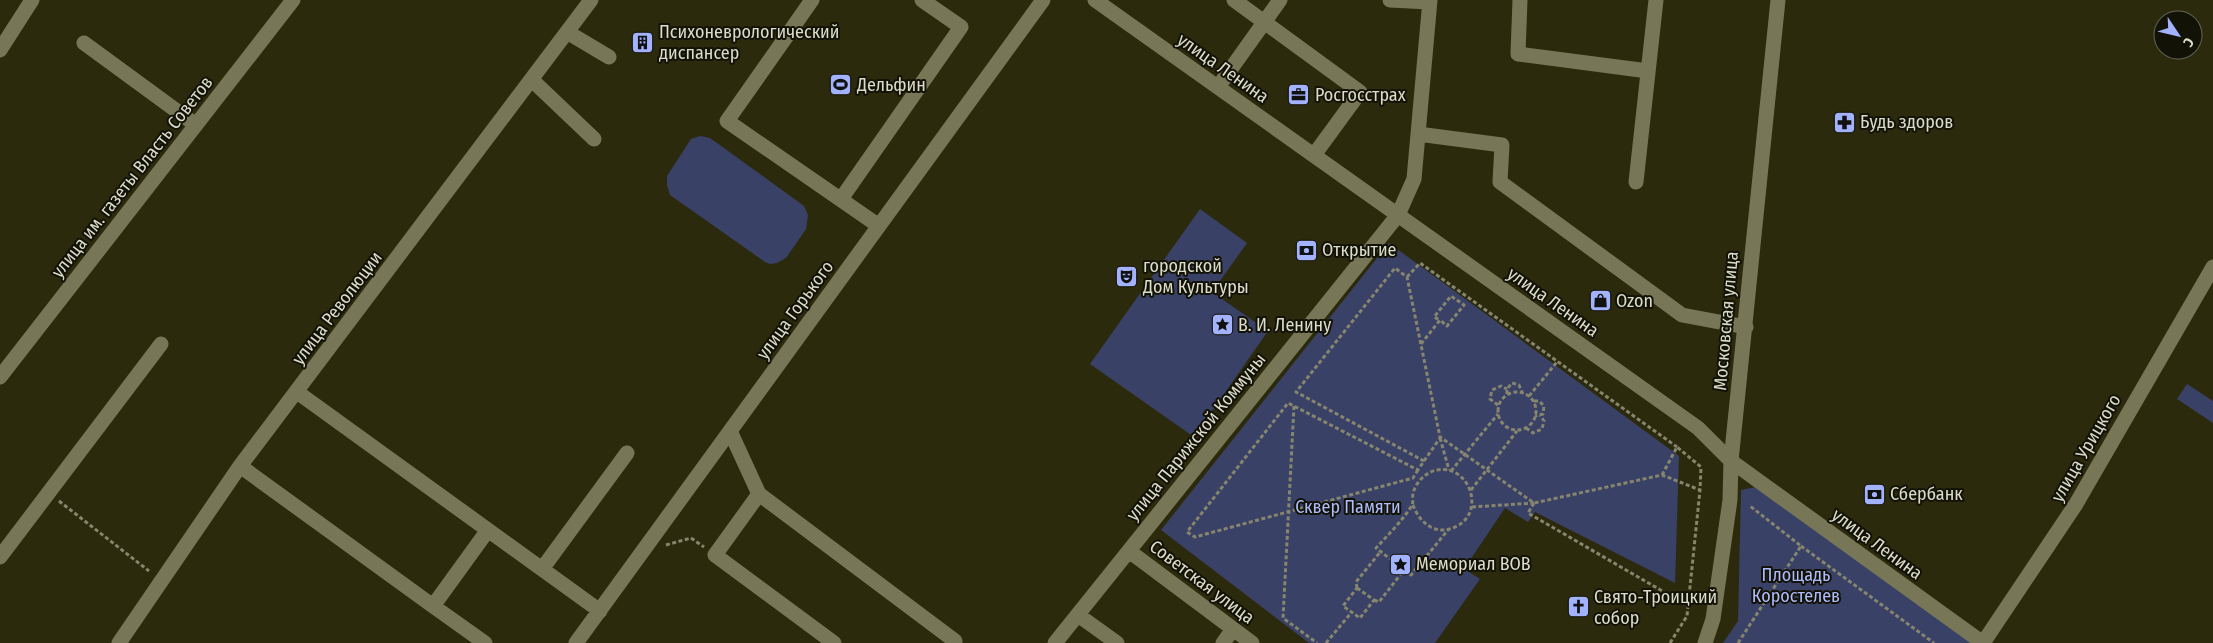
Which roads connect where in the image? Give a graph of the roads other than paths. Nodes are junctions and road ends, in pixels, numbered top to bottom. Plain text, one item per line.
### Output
1 (32, 0) edge
2 (293, 0) edge
3 (591, 0) edge
4 (812, 0) edge
5 (922, 0) edge
6 (1043, 0) edge
7 (1095, 0) edge
8 (1234, 0) edge
9 (1280, 0) edge
10 (1390, 0) edge
11 (1520, 0) edge
12 (1656, 0) edge
13 (1778, 0) edge
14 (1430, 1) edge
15 (1264, 23) junction
16 (567, 32) junction
17 (84, 43) dead end
18 (0, 50) edge
19 (609, 57) dead end
20 (1648, 71) junction
21 (532, 80) junction
22 (1218, 87) junction
23 (196, 125) junction
24 (1418, 134) junction
25 (594, 139) dead end
26 (1314, 155) junction
27 (1636, 182) dead end
28 (841, 199) junction
29 (1398, 215) junction
30 (879, 226) junction
31 (2213, 267) edge
32 (1746, 327) junction
33 (161, 344) dead end
34 (0, 377) edge
35 (297, 392) junction
36 (730, 432) junction
37 (627, 453) dead end
38 (1731, 461) junction
39 (240, 466) junction
40 (759, 494) junction
41 (488, 530) junction
42 (1129, 551) junction
43 (0, 557) edge
44 (542, 569) junction
45 (433, 606) junction
46 (600, 611) junction
47 (1078, 614) junction
48 (1233, 629) junction
49 (119, 643) edge
50 (485, 643) edge
51 (576, 643) edge
52 (834, 643) edge
53 (953, 643) edge
54 (1055, 643) edge
55 (1117, 643) edge
56 (1223, 643) edge
57 (1252, 643) edge
58 (1705, 643) edge
59 (1983, 643) edge

1 - 18 street
2 - 23 street, улица им. газеты Власть Советов
3 - 16 street, улица Революции
4 - 28 street
5 - 28 street
6 - 30 street, улица Горького
7 - 22 street, улица Ленина
8 - 15 street
9 - 15 street
10 - 14 street
11 - 20 street
12 - 20 street
13 - 32 street, Московская улица
14 - 24 street, улица Парижской Коммуны
15 - 22 street
15 - 26 street
16 - 19 street
16 - 21 street, улица Революции
17 - 23 street
20 - 27 street
21 - 25 street
21 - 35 street, улица Революции
22 - 26 street, улица Ленина
23 - 34 street, улица им. газеты Власть Советов
24 - 29 street, улица Парижской Коммуны
24 - 32 street
26 - 29 street, улица Ленина
28 - 30 street
29 - 38 street, улица Ленина
29 - 42 street, улица Парижской Коммуны
30 - 36 street, улица Горького
31 - 59 street, улица Урицкого
32 - 38 street, Московская улица
33 - 43 street
35 - 39 street, улица Революции
35 - 41 street
36 - 40 street
36 - 46 street, улица Горького
37 - 44 street
38 - 58 street, Московская улица
38 - 59 street, улица Ленина
39 - 45 street
39 - 49 street, улица Революции
40 - 52 street
40 - 53 street
41 - 44 street
41 - 45 street
42 - 47 street, улица Парижской Коммуны
42 - 48 street, Советская улица
44 - 46 street
45 - 50 street
46 - 51 street, улица Горького
47 - 54 street, улица Парижской Коммуны
47 - 55 street
48 - 56 street
48 - 57 street, Советская улица

